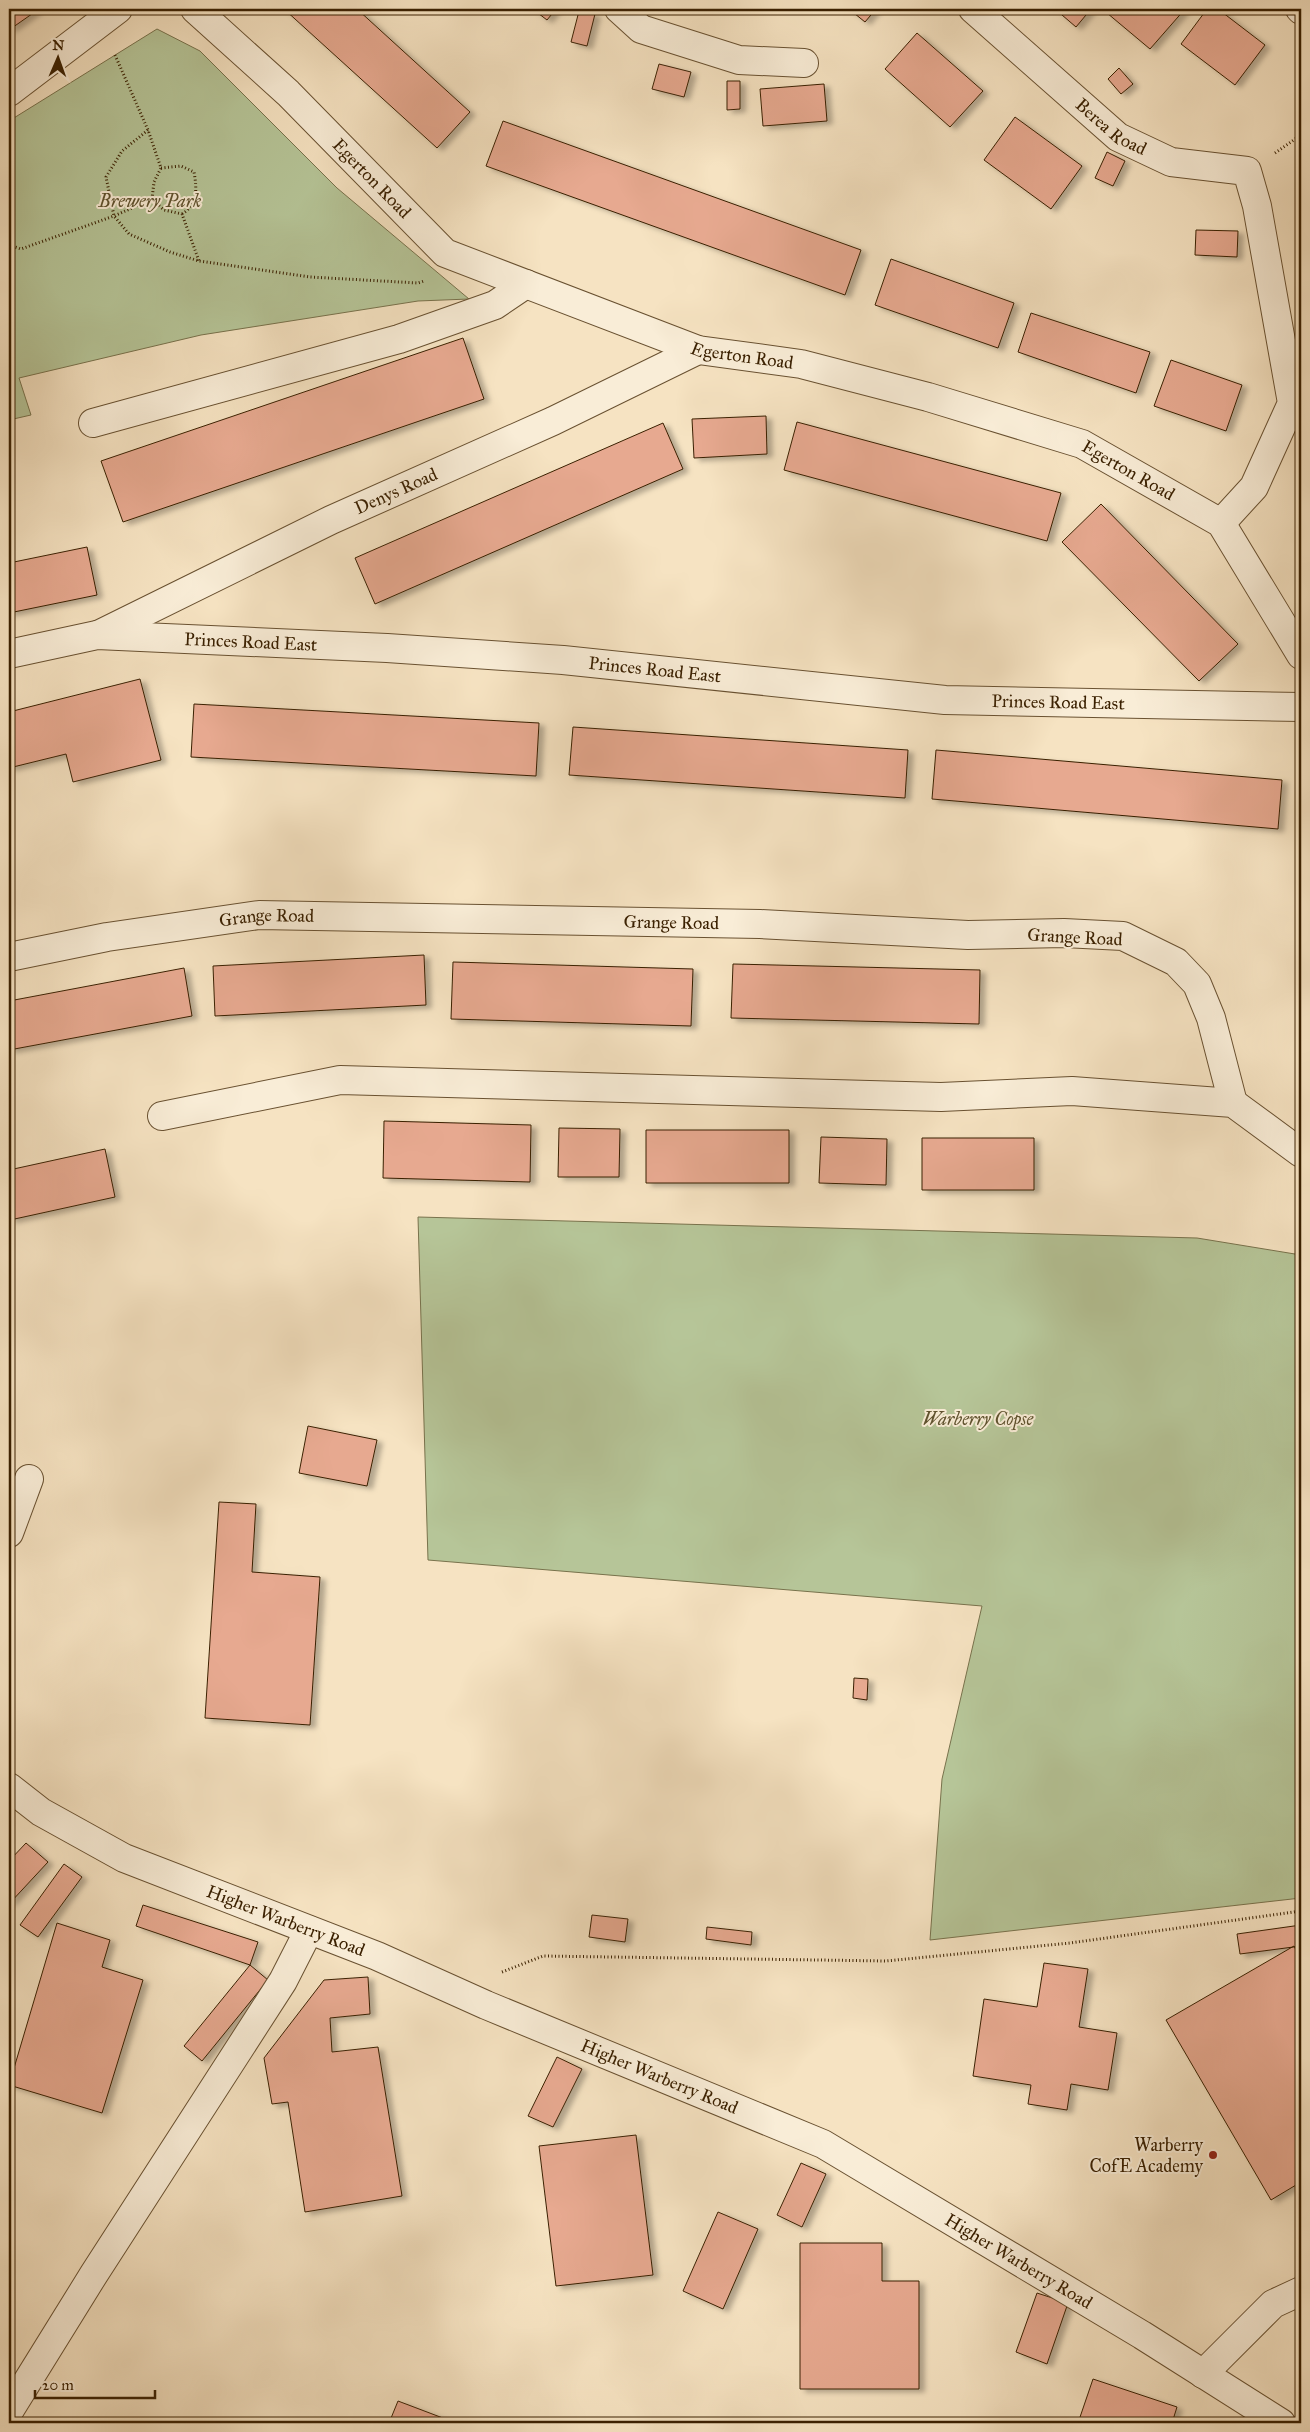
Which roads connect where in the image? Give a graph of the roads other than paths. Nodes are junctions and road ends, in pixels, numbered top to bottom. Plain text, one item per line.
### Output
1 (195, 9) edge
2 (619, 9) edge
3 (973, 9) edge
4 (108, 16) edge
5 (804, 63) dead end
6 (9, 92) edge
7 (526, 284) junction
8 (698, 350) junction
9 (93, 423) dead end
10 (1221, 523) junction
11 (96, 635) junction
12 (9, 654) edge
13 (1301, 655) edge
14 (1301, 707) edge
15 (9, 957) edge
16 (1233, 1103) junction
17 (162, 1116) dead end
18 (1301, 1154) edge
19 (29, 1478) dead end
20 (9, 1534) edge
21 (9, 1787) edge
22 (309, 1930) junction
23 (1301, 2291) edge
24 (1203, 2374) junction
25 (9, 2410) edge
26 (9, 2421) edge
27 (15, 2423) edge
28 (1281, 2423) edge

1 - 7 street, Egerton Road
2 - 5 street
3 - 10 street, Berea Road
4 - 6 street
7 - 8 street, Egerton Road
7 - 9 street
8 - 10 street, Egerton Road
8 - 11 street, Denys Road
10 - 13 street, Egerton Road
11 - 12 street, Princes Road East
11 - 14 street, Princes Road East
15 - 16 street, Grange Road
16 - 17 street
16 - 18 street
19 - 20 street
21 - 22 street, Higher Warberry Road
22 - 24 street, Higher Warberry Road
22 - 25 street
23 - 24 street
24 - 28 street, Higher Warberry Road
26 - 27 street

